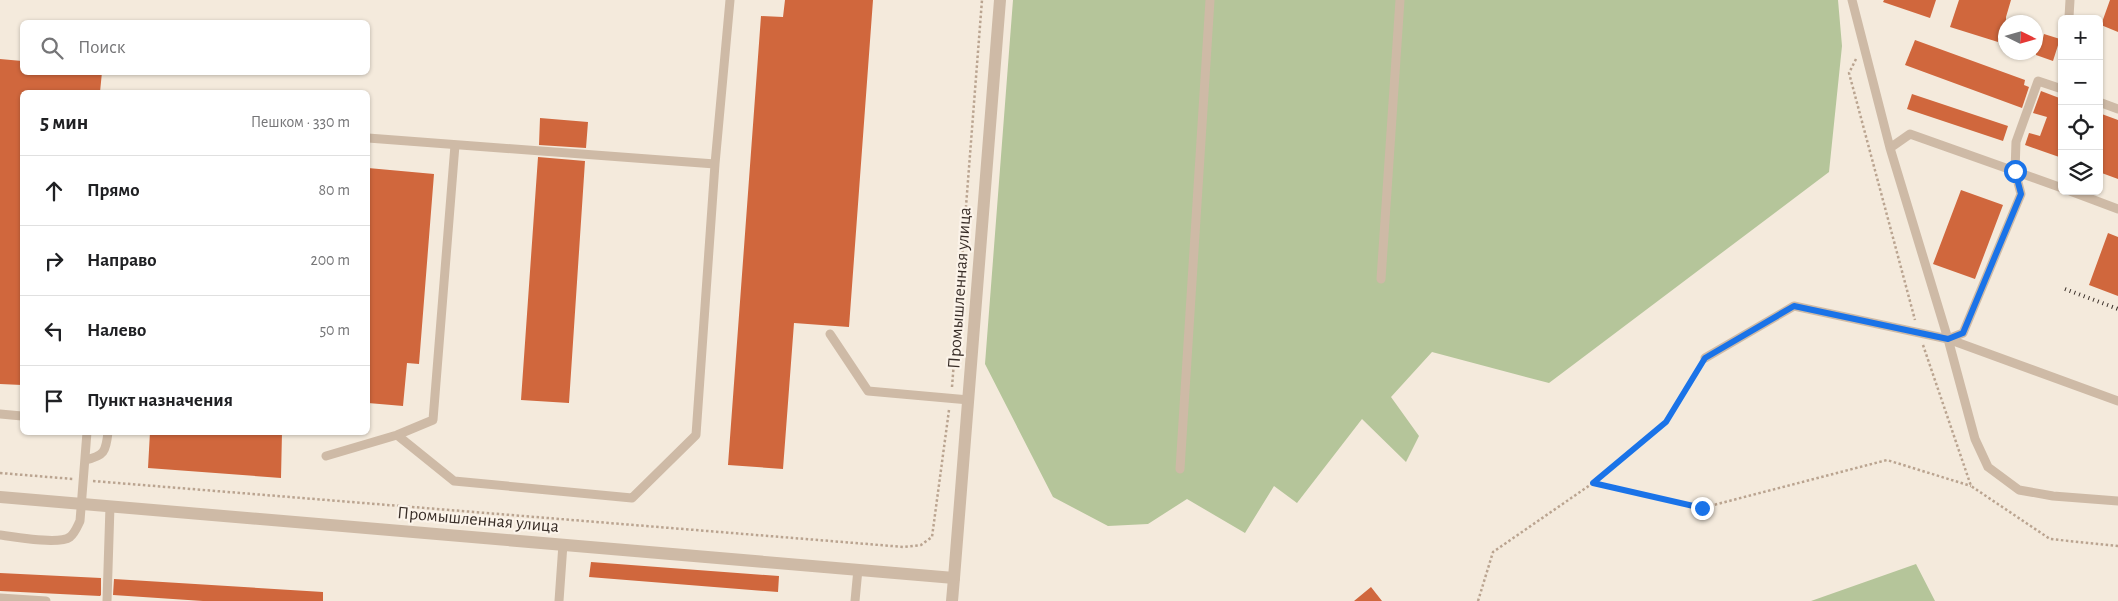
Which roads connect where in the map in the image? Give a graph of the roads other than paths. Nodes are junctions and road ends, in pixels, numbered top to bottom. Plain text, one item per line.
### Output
1 (730, 0) edge
2 (1000, 0) edge
3 (1210, 0) edge
4 (1400, 0) edge
5 (1852, 0) edge
6 (2070, 0) edge
7 (2069, 15) edge
8 (2058, 88) edge
9 (2103, 103) edge
10 (2118, 109) edge
11 (370, 138) edge
12 (455, 145) junction
13 (1890, 148) junction
14 (715, 164) junction
15 (2015, 171) junction
16 (2058, 187) edge
17 (2081, 195) edge
18 (2118, 209) edge
19 (1381, 279) dead end
20 (830, 334) dead end
21 (1948, 339) junction
22 (1705, 358) road end
23 (969, 400) junction
24 (2118, 401) edge
25 (0, 414) edge
26 (20, 416) edge
27 (87, 435) edge
28 (107, 435) edge
29 (397, 436) junction
30 (326, 456) dead end
31 (85, 460) junction
32 (1180, 469) dead end
33 (0, 497) edge
34 (2118, 501) edge
35 (81, 504) junction
36 (110, 506) junction
37 (0, 535) edge
38 (563, 544) junction
39 (858, 569) junction
40 (954, 578) junction
41 (0, 598) edge
42 (46, 601) edge
43 (107, 601) edge
44 (559, 601) edge
45 (855, 601) edge
46 (952, 601) edge

1 - 14 lane
2 - 23 street, Промышленная улица
3 - 32 lane
4 - 19 lane
5 - 13 lane
6 - 7 lane
8 - 15 lane
9 - 10 lane
11 - 12 lane
12 - 14 lane
12 - 29 lane
13 - 15 lane
13 - 21 lane
14 - 29 lane
15 - 16 lane
15 - 21 lane
17 - 18 lane
20 - 23 lane
21 - 22 lane
21 - 24 lane
21 - 34 lane
23 - 40 street, Промышленная улица
25 - 26 lane
27 - 31 lane
28 - 31 lane
29 - 30 lane
31 - 35 lane
33 - 35 street, Промышленная улица
35 - 36 street, Промышленная улица
35 - 37 lane
36 - 38 street, Промышленная улица
36 - 43 lane
38 - 39 street, Промышленная улица
38 - 44 lane
39 - 40 street, Промышленная улица
39 - 45 lane
40 - 46 street, Промышленная улица
41 - 42 lane

